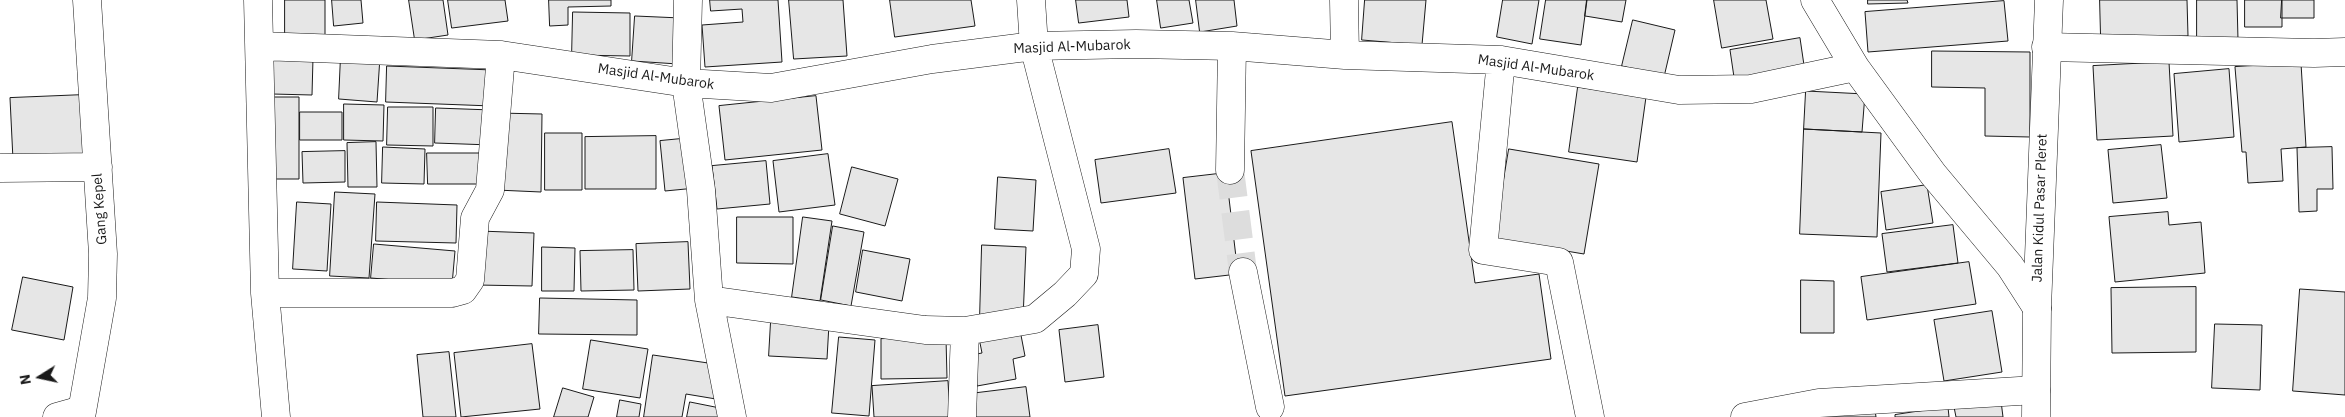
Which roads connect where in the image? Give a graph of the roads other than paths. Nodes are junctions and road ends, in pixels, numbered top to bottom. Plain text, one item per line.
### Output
1 (87, 0) edge
2 (258, 0) edge
3 (688, 0) edge
4 (1031, 0) edge
5 (1344, 0) edge
6 (1815, 0) edge
7 (2049, 0) edge
8 (260, 46) junction
9 (1034, 46) junction
10 (1232, 46) junction
11 (2046, 48) junction
12 (2345, 52) edge
13 (501, 55) junction
14 (1345, 55) junction
15 (1500, 60) junction
16 (1855, 68) junction
17 (686, 83) junction
18 (98, 167) junction
19 (0, 168) edge
20 (1230, 170) tunnel mouth
21 (1243, 272) tunnel mouth
22 (266, 293) junction
23 (709, 300) junction
24 (2036, 308) junction
25 (965, 331) junction
26 (2036, 390) junction
27 (1270, 407) dead end
28 (74, 415) edge
29 (276, 417) edge
30 (732, 417) edge
31 (962, 417) edge
32 (1590, 417) edge
33 (1745, 417) edge
34 (2036, 417) edge

1 - 18 street, Gang Kepel
2 - 8 street
3 - 17 street
4 - 9 street
5 - 14 street
6 - 16 street
7 - 11 street, Jalan Kidul Pasar Pleret
8 - 13 street, Masjid Al-Mubarok
8 - 22 street
9 - 10 street, Masjid Al-Mubarok
9 - 17 street, Masjid Al-Mubarok
9 - 25 street
10 - 14 street, Masjid Al-Mubarok
10 - 20 street
11 - 12 street
11 - 24 street, Jalan Kidul Pasar Pleret
13 - 17 street, Masjid Al-Mubarok
13 - 22 street
14 - 15 street, Masjid Al-Mubarok
15 - 16 street, Masjid Al-Mubarok
15 - 32 street
16 - 24 street
17 - 23 street
18 - 19 street
18 - 28 street, Gang Kepel
21 - 27 street
22 - 29 street
23 - 25 street
23 - 30 street
24 - 26 street, Jalan Kidul Pasar Pleret
25 - 31 street
26 - 33 street
26 - 34 street, Jalan Kidul Pasar Pleret

